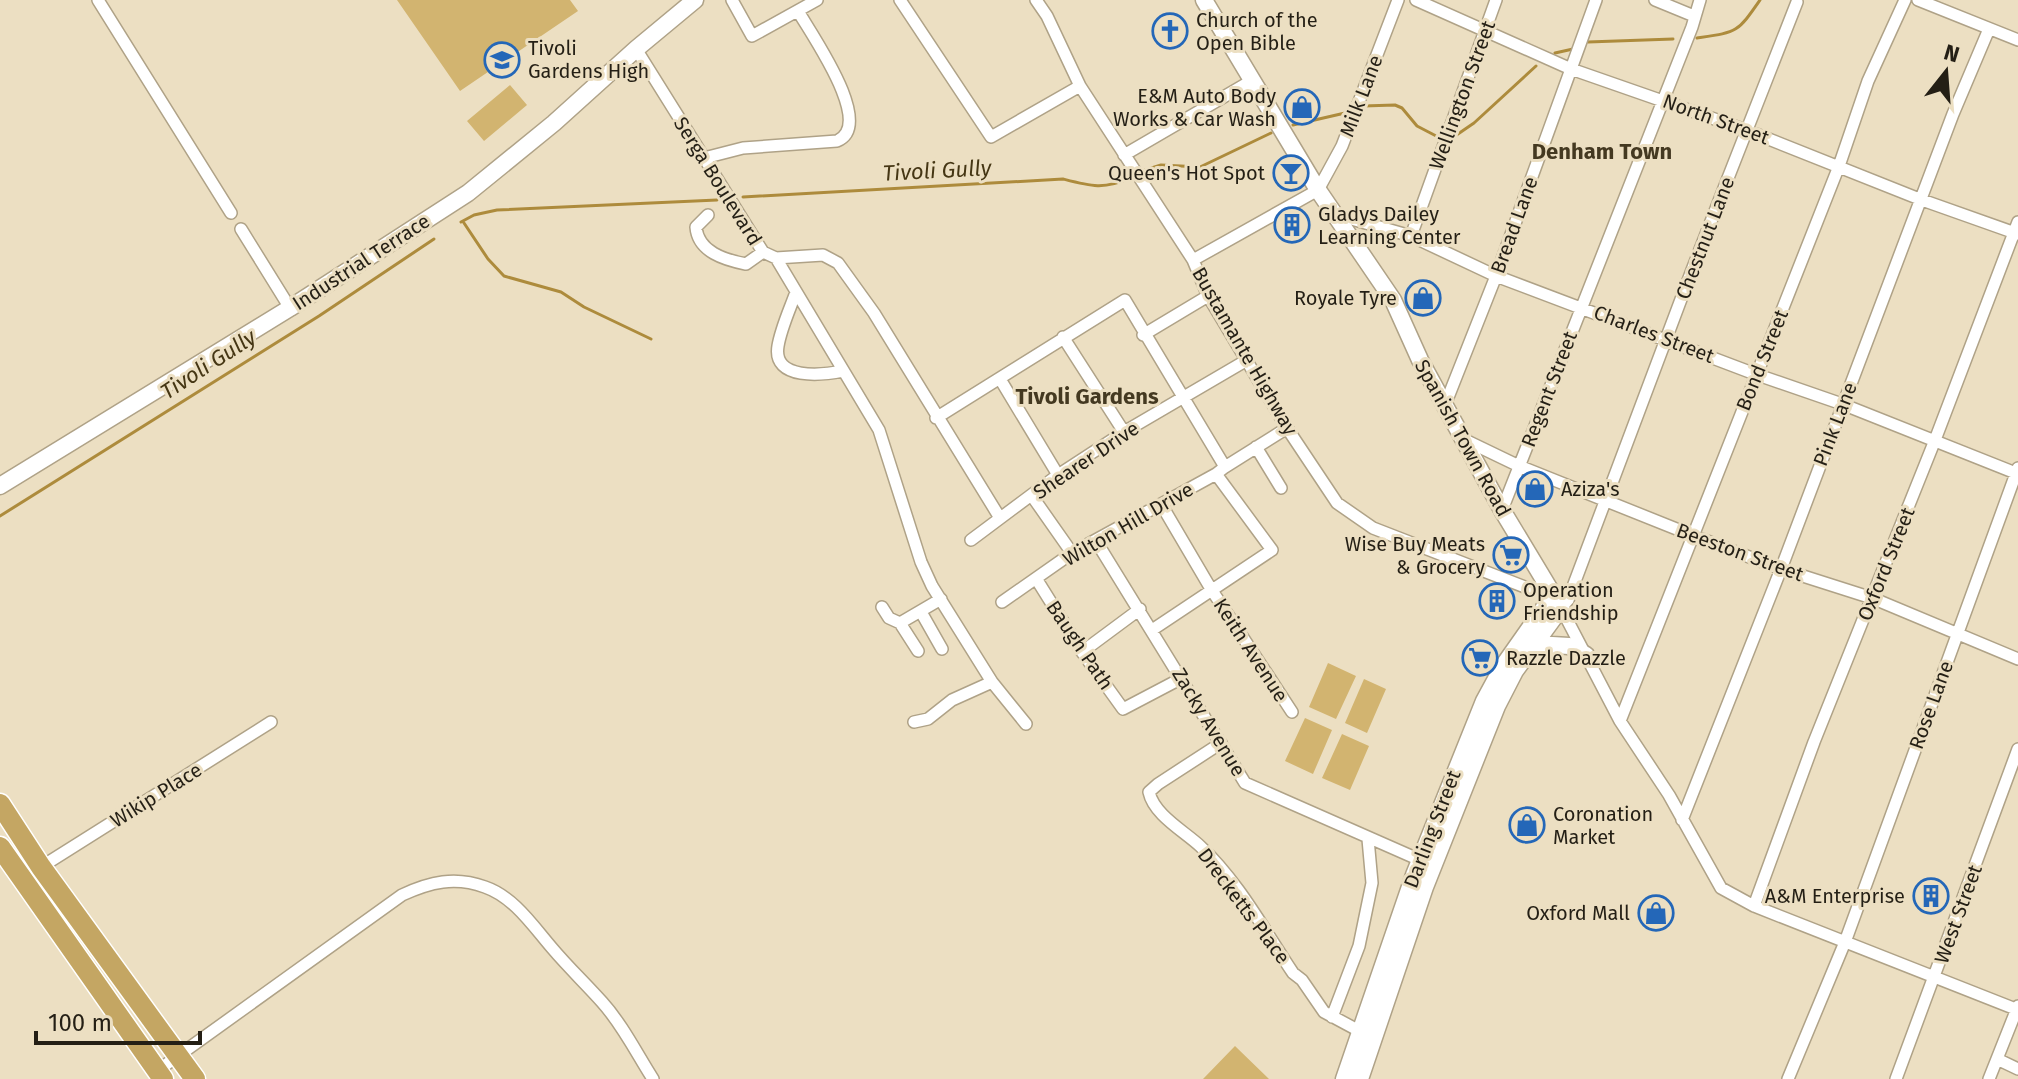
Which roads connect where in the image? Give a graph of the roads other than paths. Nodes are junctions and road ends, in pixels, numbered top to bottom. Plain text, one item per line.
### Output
1 (98, 0) edge
2 (695, 0) edge
3 (732, 0) edge
4 (817, 0) edge
5 (900, 0) edge
6 (1036, 0) edge
7 (1204, 0) edge
8 (1398, 0) edge
9 (1416, 0) edge
10 (1496, 0) edge
11 (1596, 0) edge
12 (1655, 0) edge
13 (1700, 0) edge
14 (1905, 0) edge
15 (1918, 0) edge
16 (1797, 2) edge
17 (798, 11) junction
18 (1694, 16) junction
19 (1485, 29) junction
20 (1989, 29) junction
21 (2018, 40) edge
22 (636, 49) junction
23 (1571, 69) junction
24 (1251, 81) junction
25 (1080, 86) junction
26 (1661, 99) junction
27 (1746, 130) junction
28 (1124, 155) junction
29 (704, 158) junction
30 (1839, 166) junction
31 (1318, 190) junction
32 (1922, 200) junction
33 (231, 213) dead end
34 (1334, 214) junction
35 (708, 215) dead end
36 (241, 229) dead end
37 (2016, 229) edge
38 (1411, 236) junction
39 (763, 252) junction
40 (776, 258) junction
41 (1193, 260) junction
42 (1496, 276) junction
43 (796, 292) junction
44 (1208, 296) junction
45 (1581, 306) junction
46 (290, 308) junction
47 (1143, 335) junction
48 (1063, 337) junction
49 (1666, 338) junction
50 (1247, 360) junction
51 (843, 371) junction
52 (1755, 374) junction
53 (1000, 379) junction
54 (1185, 397) junction
55 (1842, 404) junction
56 (1445, 405) junction
57 (936, 418) junction
58 (1287, 428) junction
59 (1124, 432) junction
60 (1464, 440) junction
61 (1935, 440) junction
62 (1256, 447) junction
63 (1519, 466) junction
64 (1221, 471) junction
65 (2017, 472) edge
66 (1058, 475) junction
67 (0, 486) edge
68 (1281, 488) dead end
69 (1032, 496) junction
70 (1604, 500) junction
71 (1161, 504) junction
72 (1502, 510) junction
73 (1000, 518) junction
74 (1694, 536) junction
75 (971, 540) dead end
76 (1096, 541) junction
77 (1072, 553) junction
78 (1781, 569) junction
79 (1037, 580) junction
80 (1211, 589) junction
81 (1554, 596) junction
82 (1872, 598) junction
83 (941, 599) junction
84 (1002, 602) dead end
85 (882, 607) dead end
86 (1140, 609) junction
87 (921, 612) junction
88 (900, 623) junction
89 (1152, 630) junction
90 (1957, 634) junction
91 (1535, 644) junction
92 (942, 649) dead end
93 (918, 651) dead end
94 (1082, 652) junction
95 (1586, 655) junction
96 (2018, 659) edge
97 (1182, 678) junction
98 (992, 682) junction
99 (1292, 712) dead end
100 (1620, 721) junction
101 (271, 722) dead end
102 (914, 722) dead end
103 (1026, 724) dead end
104 (1221, 743) junction
105 (2018, 749) edge
106 (0, 804) edge
107 (1682, 820) junction
108 (1368, 839) junction
109 (0, 847) edge
110 (1420, 860) junction
111 (41, 867) junction
112 (1754, 906) junction
113 (1845, 942) junction
114 (1935, 976) junction
115 (2018, 1008) edge
116 (1332, 1017) junction
117 (1366, 1035) junction
118 (178, 1056) junction
119 (1997, 1059) junction
120 (2018, 1069) edge
121 (160, 1075) edge
122 (195, 1079) edge
123 (653, 1079) edge
124 (1344, 1079) edge
125 (1360, 1079) edge
126 (1788, 1079) edge
127 (1896, 1079) edge
128 (1989, 1079) edge

1 - 33 street
2 - 22 street, Industrial Terrace
3 - 17 street
4 - 17 street
5 - 25 street
6 - 25 street, Bustamante Highway
7 - 24 street, Spanish Town Road
8 - 31 street, Milk Lane
9 - 19 street, North Street
10 - 19 street, Wellington Street
11 - 23 street, Bread Lane
12 - 18 street
13 - 18 street, Regent Street
14 - 30 street, Bond Street
15 - 20 street
16 - 27 street, Chestnut Lane
17 - 29 street
18 - 26 street, Regent Street
19 - 23 street, North Street
19 - 38 street, Wellington Street
20 - 21 street
20 - 32 street, Pink Lane
22 - 29 street, Serga Boulevard
22 - 46 street, Industrial Terrace
23 - 26 street, North Street
23 - 42 street, Bread Lane
24 - 28 street
24 - 31 street, Spanish Town Road
25 - 28 street, Bustamante Highway
26 - 27 street, North Street
26 - 45 street, Regent Street
27 - 30 street, North Street
27 - 49 street, Chestnut Lane
28 - 41 street, Bustamante Highway
29 - 39 street, Serga Boulevard
30 - 32 street, North Street
30 - 52 street, Bond Street
31 - 34 street, Spanish Town Road
31 - 41 street
32 - 37 street, North Street
32 - 55 street, Pink Lane
34 - 38 street, Charles Street
34 - 56 street, Spanish Town Road
35 - 39 street
36 - 46 street
37 - 61 street, Oxford Street
38 - 42 street, Charles Street
39 - 40 street, Serga Boulevard
40 - 43 street
40 - 57 street, Serga Boulevard
41 - 44 street, Bustamante Highway
42 - 45 street, Charles Street
42 - 56 street, Bread Lane
43 - 51 street
43 - 51 street
44 - 47 street
44 - 50 street, Bustamante Highway
45 - 49 street, Charles Street
45 - 63 street, Regent Street
46 - 67 street, Industrial Terrace
47 - 48 street
47 - 54 street
48 - 53 street
48 - 59 street
49 - 52 street, Charles Street
49 - 70 street, Chestnut Lane
50 - 54 street, Shearer Drive
50 - 58 street, Bustamante Highway
51 - 83 street
52 - 55 street, Charles Street
52 - 74 street, Bond Street
53 - 57 street
53 - 66 street
54 - 59 street, Shearer Drive
54 - 64 street
55 - 61 street, Charles Street
55 - 78 street, Pink Lane
56 - 60 street, Spanish Town Road
57 - 73 street, Serga Boulevard
58 - 62 street, Wilton Hill Drive
58 - 81 street, Bustamante Highway
59 - 66 street, Shearer Drive
60 - 63 street, Beeston Street
60 - 72 street, Spanish Town Road
61 - 65 street, Charles Street
61 - 82 street, Oxford Street
62 - 64 street, Wilton Hill Drive
62 - 68 street
63 - 70 street, Beeston Street
63 - 72 street, Regent Street
64 - 71 street, Wilton Hill Drive
64 - 80 street
65 - 90 street, Rose Lane
66 - 69 street, Shearer Drive
69 - 73 street, Shearer Drive
69 - 77 street
70 - 74 street, Beeston Street
70 - 81 street, Chestnut Lane
71 - 76 street, Wilton Hill Drive
71 - 80 street, Keith Avenue
72 - 81 street, Spanish Town Road
73 - 75 street, Shearer Drive
74 - 78 street, Beeston Street
74 - 100 street, Bond Street
76 - 77 street, Wilton Hill Drive
76 - 86 street, Zacky Avenue
77 - 79 street, Wilton Hill Drive
78 - 82 street, Beeston Street
78 - 107 street, Pink Lane
79 - 84 street, Wilton Hill Drive
79 - 94 street, Baugh Path
80 - 89 street
80 - 99 street, Keith Avenue
81 - 91 street, Darling Street
81 - 95 street, Spanish Town Road
81 - 110 street, Darling Street
82 - 90 street, Beeston Street
82 - 112 street, Oxford Street
83 - 87 street
83 - 98 street
85 - 88 street
86 - 89 street, Zacky Avenue
86 - 94 street
87 - 88 street
87 - 92 street
88 - 93 street
89 - 97 street, Zacky Avenue
90 - 96 street, Beeston Street
90 - 113 street, Rose Lane
91 - 95 street
91 - 117 street, Darling Street
94 - 97 street, Baugh Path
95 - 100 street, Spanish Town Road
97 - 104 street, Zacky Avenue
98 - 102 street
98 - 103 street
100 - 107 street, Spanish Town Road
101 - 111 street, Wikip Place
104 - 108 street, Zacky Avenue
104 - 116 street, Drecketts Place
105 - 114 street, West Street
106 - 111 highway
107 - 112 street, Spanish Town Road
108 - 110 street, Zacky Avenue
108 - 116 street
109 - 121 highway
110 - 117 street, Darling Street
111 - 118 highway
112 - 113 street, Spanish Town Road
113 - 114 street, Spanish Town Road
113 - 126 street, Rose Lane
114 - 115 street, Spanish Town Road
114 - 127 street, West Street
115 - 119 street
116 - 117 street, Drecketts Place
117 - 124 street, Darling Street
117 - 125 street, Darling Street
118 - 121 street
118 - 122 highway
118 - 123 street
119 - 120 street
119 - 128 street

